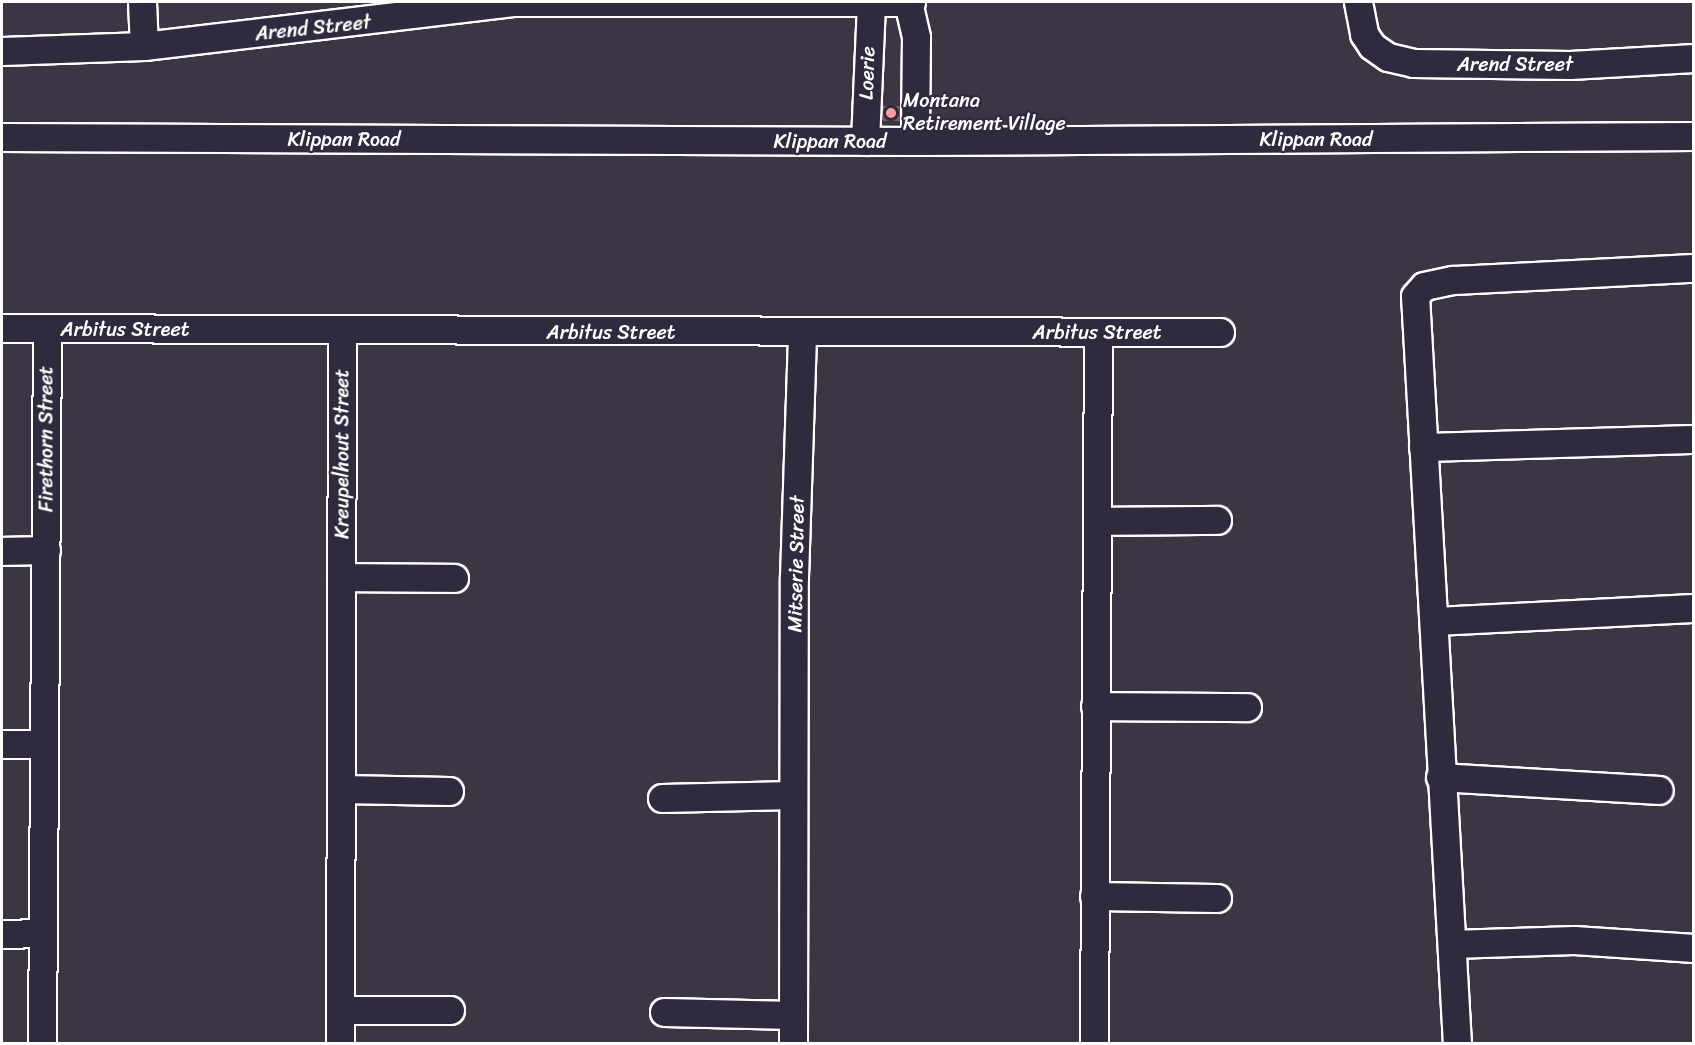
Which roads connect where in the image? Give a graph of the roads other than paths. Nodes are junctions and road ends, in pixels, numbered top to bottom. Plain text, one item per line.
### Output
1 (142, 2) edge
2 (514, 2) edge
3 (909, 2) edge
4 (871, 6) junction
5 (1359, 10) edge
6 (144, 46) junction
7 (2, 51) edge
8 (1694, 58) edge
9 (1694, 136) edge
10 (2, 137) edge
11 (865, 141) junction
12 (915, 141) junction
13 (1694, 268) edge
14 (2, 328) edge
15 (47, 328) junction
16 (342, 330) junction
17 (1098, 332) junction
18 (1220, 332) dead end
19 (802, 333) junction
20 (1694, 439) edge
21 (1423, 447) junction
22 (1097, 520) junction
23 (1217, 520) dead end
24 (46, 550) junction
25 (2, 551) edge
26 (341, 577) junction
27 (454, 578) dead end
28 (1694, 608) edge
29 (1434, 621) junction
30 (1095, 706) junction
31 (1247, 707) dead end
32 (2, 744) edge
33 (44, 744) junction
34 (1440, 777) junction
35 (341, 789) junction
36 (1659, 790) dead end
37 (449, 791) dead end
38 (794, 795) junction
39 (662, 798) dead end
40 (1094, 896) junction
41 (1216, 898) dead end
42 (43, 933) junction
43 (2, 934) edge
44 (1452, 944) junction
45 (1694, 948) edge
46 (340, 1010) junction
47 (450, 1010) dead end
48 (664, 1012) dead end
49 (793, 1015) junction
50 (42, 1044) edge
51 (340, 1044) edge
52 (793, 1044) edge
53 (1094, 1044) edge
54 (1457, 1044) edge

1 - 6 street
2 - 4 street, Arend Street
2 - 6 street, Arend Street
3 - 4 street, Arend Street
3 - 12 street
4 - 11 street, Loerie
5 - 8 street, Arend Street
6 - 7 street, Arend Street
9 - 12 street, Klippan Road
10 - 11 street, Klippan Road
11 - 12 street, Klippan Road
13 - 21 street
14 - 15 street, Arbitus Street
15 - 16 street, Arbitus Street
15 - 24 street, Firethorn Street
16 - 19 street, Arbitus Street
16 - 26 street, Kreupelhout Street
17 - 18 street, Arbitus Street
17 - 19 street, Arbitus Street
17 - 22 street
19 - 38 street, Mitserie Street
20 - 21 street
21 - 29 street
22 - 23 street
22 - 30 street
24 - 25 street
24 - 33 street, Firethorn Street
26 - 27 street
26 - 35 street, Kreupelhout Street
28 - 29 street
29 - 34 street
30 - 31 street
30 - 40 street
32 - 33 street
33 - 42 street, Firethorn Street
34 - 36 street
34 - 44 street
35 - 37 street
35 - 46 street, Kreupelhout Street
38 - 39 street
38 - 49 street, Mitserie Street
40 - 41 street
40 - 53 street
42 - 43 street
42 - 50 street, Firethorn Street
44 - 45 street
44 - 54 street
46 - 47 street
46 - 51 street, Kreupelhout Street
48 - 49 street
49 - 52 street, Mitserie Street

